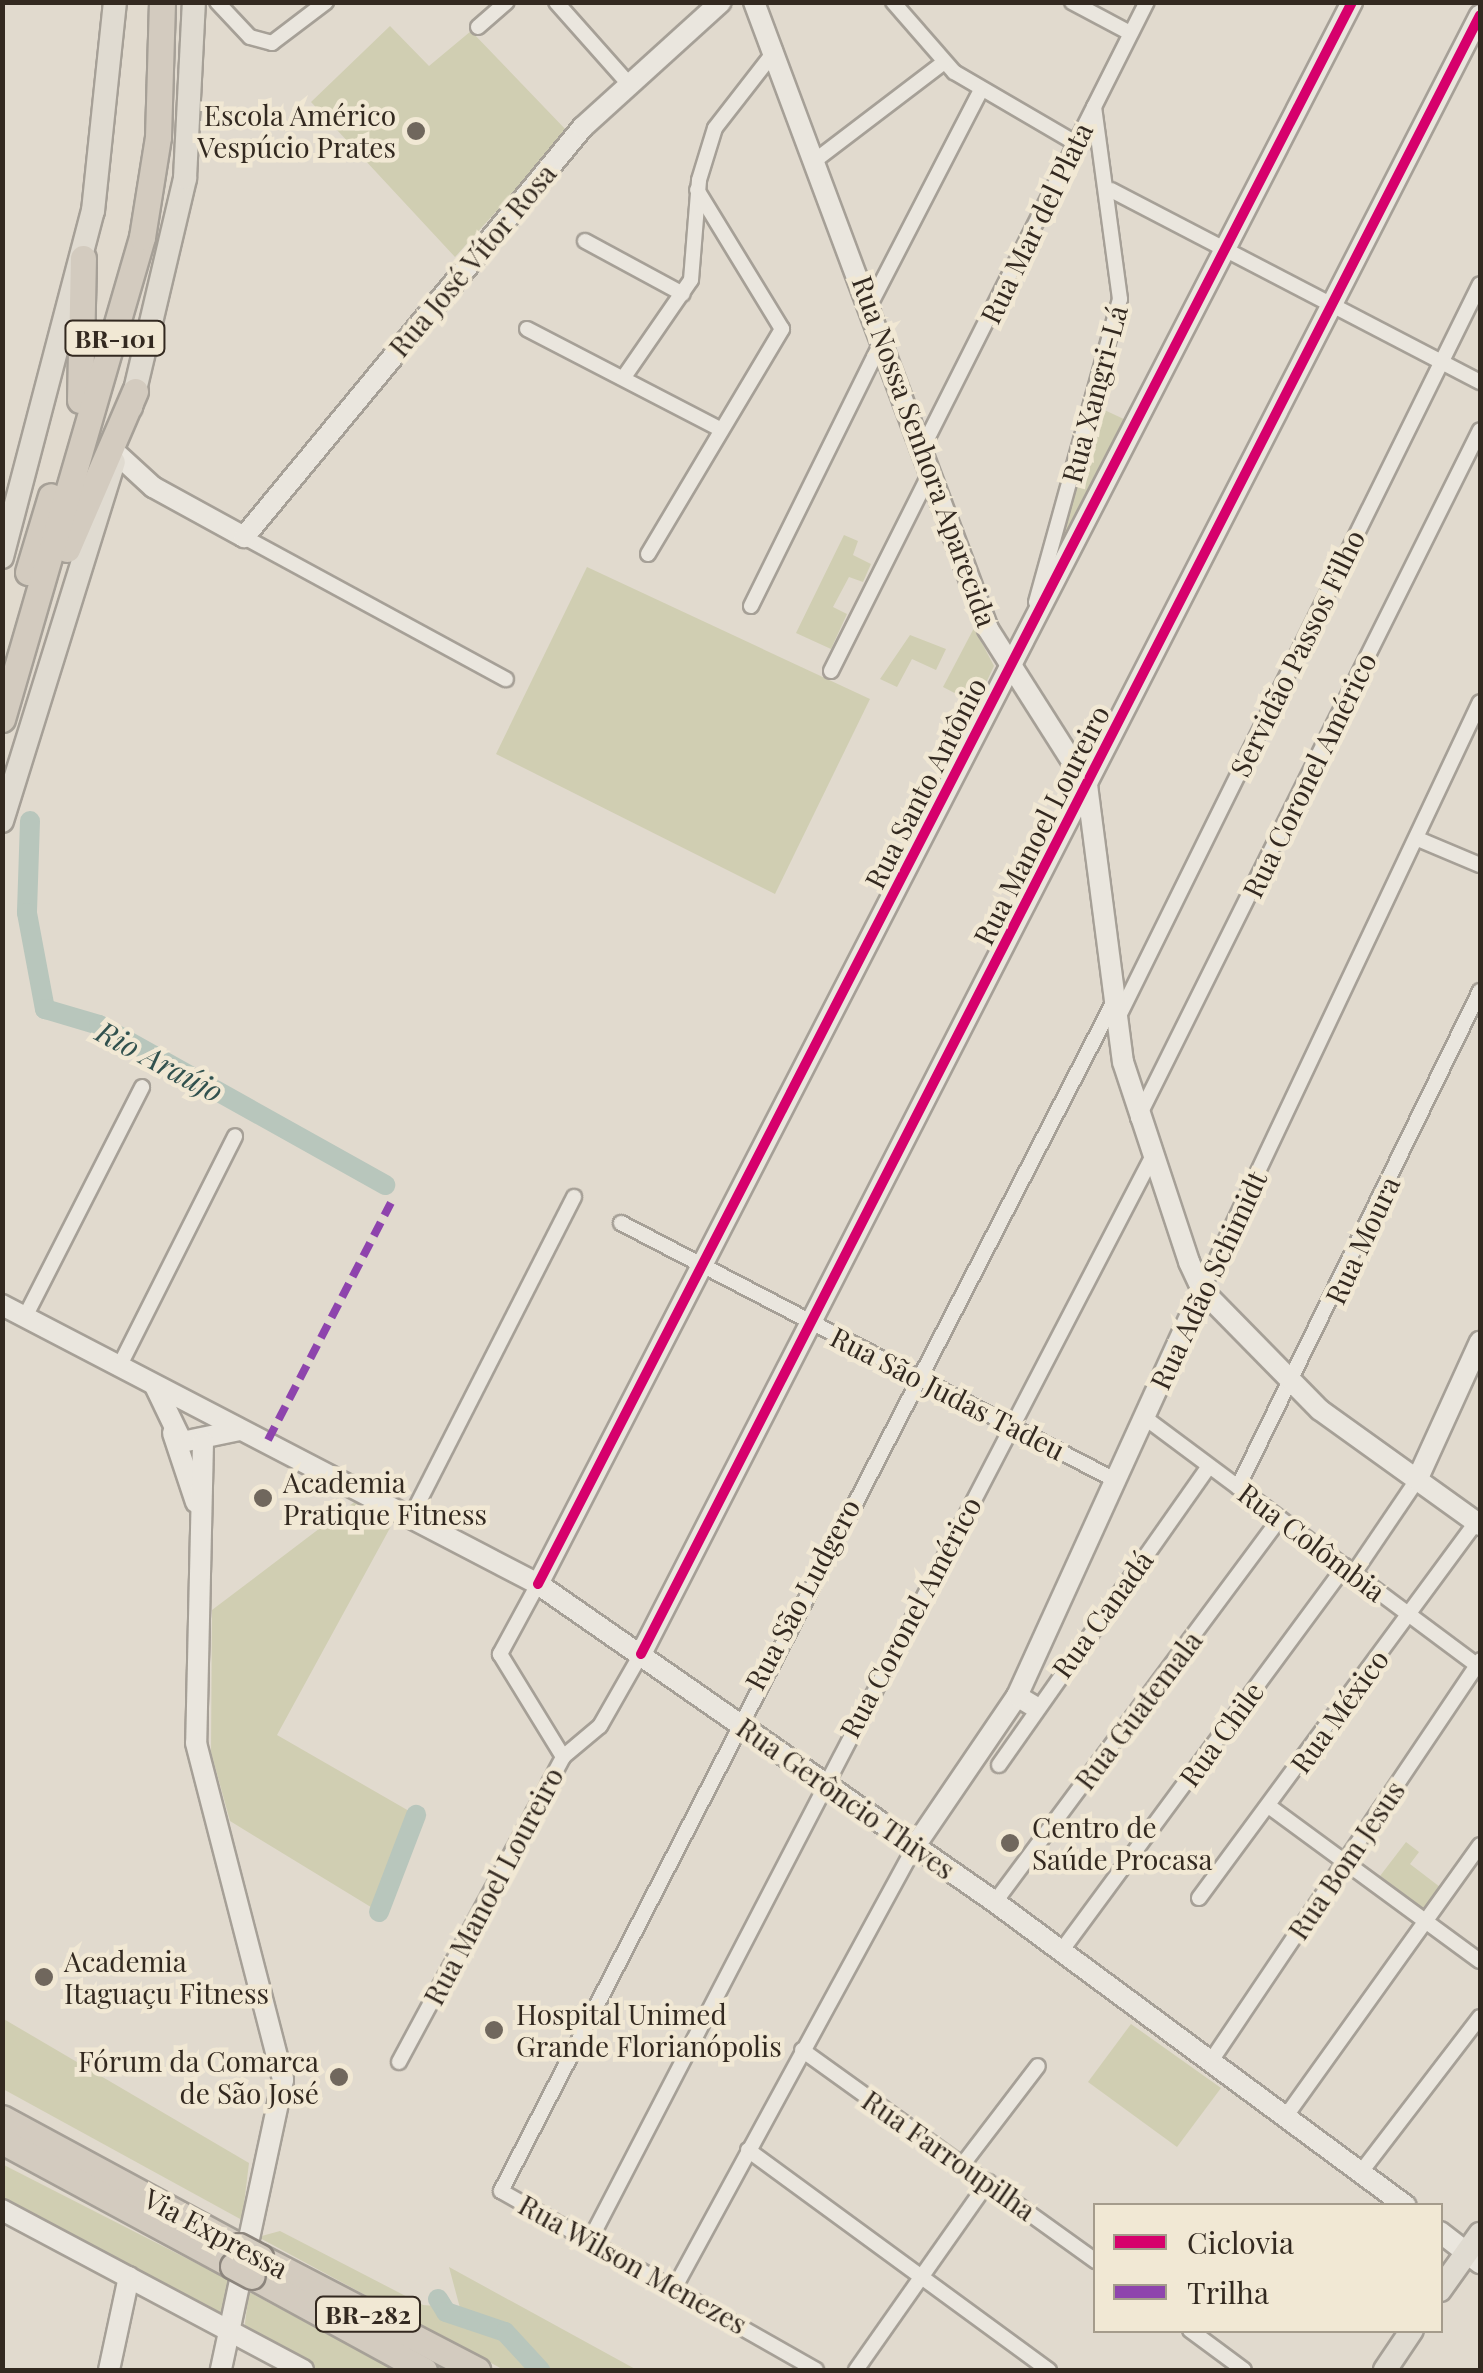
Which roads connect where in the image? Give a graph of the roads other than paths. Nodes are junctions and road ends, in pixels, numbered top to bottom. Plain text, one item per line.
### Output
1 (115, 2) edge
2 (145, 2) edge
3 (162, 2) edge
4 (194, 2) edge
5 (217, 2) edge
6 (326, 2) edge
7 (507, 2) edge
8 (556, 2) edge
9 (754, 2) edge
10 (893, 2) edge
11 (1072, 2) edge
12 (1148, 2) edge
13 (1352, 2) edge
14 (712, 5) edge
15 (1480, 15) edge
16 (478, 27) dead end
17 (1130, 33) junction
18 (775, 52) junction
19 (943, 63) junction
20 (627, 82) junction
21 (982, 90) junction
22 (1094, 107) junction
23 (1074, 142) junction
24 (817, 159) junction
25 (698, 190) junction
26 (1111, 190) junction
27 (585, 241) dead end
28 (1225, 248) junction
29 (83, 258) junction
30 (1480, 284) edge
31 (683, 294) junction
32 (871, 303) junction
33 (1330, 303) junction
34 (527, 329) dead end
35 (884, 336) junction
36 (1441, 360) junction
37 (624, 378) junction
38 (1480, 382) edge
39 (135, 391) junction
40 (80, 400) junction
41 (720, 428) junction
42 (1480, 430) edge
43 (925, 443) junction
44 (117, 454) junction
45 (934, 466) junction
46 (153, 487) junction
47 (101, 507) junction
48 (7, 529) edge
49 (244, 537) junction
50 (1062, 546) junction
51 (648, 554) dead end
52 (2, 556) edge
53 (751, 606) dead end
54 (10, 661) edge
55 (1008, 666) junction
56 (831, 671) dead end
57 (506, 679) dead end
58 (1480, 702) edge
59 (2, 719) edge
60 (1087, 785) junction
61 (2, 822) edge
62 (1418, 839) junction
63 (1480, 865) edge
64 (1480, 991) edge
65 (1114, 1013) junction
66 (142, 1086) dead end
67 (1138, 1119) junction
68 (235, 1136) dead end
69 (1152, 1157) junction
70 (574, 1197) dead end
71 (621, 1224) dead end
72 (702, 1266) junction
73 (1202, 1290) junction
74 (2, 1305) edge
75 (25, 1317) junction
76 (811, 1322) junction
77 (1480, 1342) edge
78 (120, 1365) junction
79 (1474, 1374) edge
80 (916, 1376) junction
81 (150, 1381) junction
82 (1294, 1384) junction
83 (200, 1405) junction
84 (1144, 1418) junction
85 (1011, 1426) junction
86 (173, 1427) junction
87 (258, 1435) junction
88 (207, 1437) junction
89 (1209, 1466) junction
90 (1116, 1480) junction
91 (1417, 1480) junction
92 (1238, 1487) junction
93 (199, 1514) junction
94 (412, 1516) junction
95 (1280, 1518) junction
96 (1478, 1524) edge
97 (1349, 1570) junction
98 (538, 1584) junction
99 (1410, 1614) junction
100 (641, 1654) junction
101 (1479, 1664) edge
102 (1026, 1702) junction
103 (736, 1721) junction
104 (563, 1758) junction
105 (999, 1765) dead end
106 (824, 1783) junction
107 (1270, 1806) junction
108 (1480, 1845) edge
109 (915, 1846) junction
110 (1345, 1862) junction
111 (1200, 1898) dead end
112 (995, 1902) junction
113 (1426, 1921) junction
114 (1062, 1950) junction
115 (1480, 1961) edge
116 (1480, 2017) edge
117 (802, 2050) junction
118 (1211, 2060) junction
119 (399, 2062) dead end
120 (1038, 2066) dead end
121 (2, 2107) edge
122 (1286, 2116) junction
123 (2, 2118) edge
124 (2, 2142) edge
125 (748, 2150) junction
126 (2, 2152) edge
127 (60, 2161) junction
128 (963, 2164) junction
129 (1362, 2172) junction
130 (988, 2182) junction
131 (501, 2190) joint
132 (1402, 2203) edge
133 (2, 2210) edge
134 (1443, 2233) edge
135 (590, 2240) junction
136 (1476, 2249) edge
137 (1093, 2259) edge
138 (246, 2261) junction
139 (129, 2277) junction
140 (922, 2277) junction
141 (675, 2287) junction
142 (1443, 2287) edge
143 (230, 2331) junction
144 (1194, 2333) edge
145 (1410, 2333) edge
146 (109, 2370) edge
147 (221, 2370) edge
148 (303, 2370) edge
149 (424, 2370) edge
150 (477, 2370) edge
151 (816, 2370) edge
152 (856, 2370) edge
153 (1049, 2370) edge
154 (1244, 2370) edge
155 (1385, 2370) edge

1 - 29 main road
2 - 40 highway, BR-101
3 - 54 highway, BR-101
4 - 39 main road
5 - 6 street
7 - 16 street
8 - 20 street
9 - 18 main road, Rua Nossa Senhora Aparecida
10 - 19 street
11 - 17 street
12 - 17 street, Rua Mar del Plata
13 - 28 main road, Rua Santo Antônio
14 - 20 main road, Rua José Vítor Rosa
15 - 33 main road, Rua Manoel Loureiro
17 - 22 street, Rua Mar del Plata
18 - 24 main road, Rua Nossa Senhora Aparecida
18 - 25 street
19 - 21 street
19 - 24 street
20 - 49 main road, Rua José Vítor Rosa
21 - 23 street
21 - 32 street
22 - 23 street, Rua Mar del Plata
22 - 26 street, Rua Xangri-Lá
23 - 43 street, Rua Mar del Plata
24 - 32 main road, Rua Nossa Senhora Aparecida
25 - 31 street
25 - 41 street
26 - 28 street
26 - 50 street, Rua Xangri-Lá
27 - 31 street
28 - 33 street
28 - 50 main road, Rua Santo Antônio
29 - 40 highway
29 - 48 main road
30 - 36 street, Servidão Passos Filho
31 - 37 street
32 - 35 main road, Rua Nossa Senhora Aparecida
33 - 36 street
33 - 60 main road, Rua Manoel Loureiro
34 - 37 street
35 - 43 main road, Rua Nossa Senhora Aparecida
35 - 53 street
36 - 38 street
36 - 65 street, Servidão Passos Filho
37 - 41 street
39 - 44 main road
39 - 54 highway
40 - 54 highway, BR-101
41 - 51 street
42 - 67 street, Rua Coronel Américo
43 - 45 main road, Rua Nossa Senhora Aparecida
44 - 46 main road
44 - 47 main road
45 - 55 main road, Rua Nossa Senhora Aparecida
45 - 56 street
46 - 47 main road
46 - 49 main road
47 - 61 main road
48 - 52 main road
49 - 57 street
50 - 55 main road, Rua Santo Antônio
54 - 59 highway, BR-101
55 - 60 main road, Rua Nossa Senhora Aparecida
55 - 72 main road, Rua Santo Antônio
58 - 62 street, Rua Adão Schimidt
60 - 65 main road, Rua Nossa Senhora Aparecida
60 - 76 main road, Rua Manoel Loureiro
62 - 63 street
62 - 73 street, Rua Adão Schimidt
64 - 82 street, Rua Moura
65 - 67 main road, Rua Nossa Senhora Aparecida
65 - 80 street, Rua São Ludgero
66 - 75 street
67 - 69 main road, Rua Nossa Senhora Aparecida
68 - 78 street
69 - 73 main road, Rua Nossa Senhora Aparecida
69 - 85 street, Rua Coronel Américo
70 - 94 street
71 - 72 street, Rua São Judas Tadeu
72 - 76 street, Rua São Judas Tadeu
72 - 98 main road, Rua Santo Antônio
73 - 82 main road, Rua Nossa Senhora Aparecida
73 - 84 main road, Rua Adão Schimidt
74 - 75 main road
75 - 78 main road
76 - 80 street, Rua São Judas Tadeu
76 - 100 main road, Rua Manoel Loureiro
77 - 79 main road
78 - 81 main road
79 - 91 main road
80 - 85 street, Rua São Judas Tadeu
80 - 103 street, Rua São Ludgero
81 - 83 main road, Rua Gerôncio Thives
81 - 86 main road
82 - 91 main road, Rua Nossa Senhora Aparecida
82 - 92 street, Rua Moura
83 - 86 main road
83 - 87 main road, Rua Gerôncio Thives
83 - 88 main road
84 - 89 street, Rua Colômbia
84 - 90 main road, Rua Adão Schimidt
85 - 90 street, Rua São Judas Tadeu
85 - 106 street, Rua Coronel Américo
86 - 88 main road
86 - 93 main road
87 - 88 main road
87 - 94 main road, Rua Gerôncio Thives
88 - 93 main road
89 - 92 street, Rua Colômbia
89 - 102 street, Rua Canadá
90 - 102 main road, Rua Adão Schimidt
91 - 96 main road, Rua Nossa Senhora Aparecida
91 - 97 street, Rua Chile
92 - 95 street, Rua Colômbia
93 - 143 main road
94 - 98 main road, Rua Gerôncio Thives
95 - 97 street, Rua Colômbia
95 - 112 street, Rua Guatemala
96 - 99 street, Rua México
97 - 99 street, Rua Colômbia
97 - 114 street, Rua Chile
98 - 100 main road, Rua Gerôncio Thives
98 - 104 street, Rua Santo Antônio
99 - 101 street, Rua Colômbia
99 - 107 street, Rua México
100 - 103 main road, Rua Gerôncio Thives
100 - 104 street, Rua Manoel Loureiro
101 - 110 street, Rua Bom Jesus
102 - 105 street, Rua Canadá
102 - 109 main road, Rua Adão Schimidt
103 - 106 main road, Rua Gerôncio Thives
103 - 131 street, Rua São Ludgero
104 - 119 street, Rua Manoel Loureiro
106 - 109 main road, Rua Gerôncio Thives
106 - 135 street, Rua Coronel Américo
107 - 110 street
107 - 111 street, Rua México
108 - 113 street
109 - 112 main road, Rua Gerôncio Thives
109 - 117 street
110 - 113 street
110 - 118 street, Rua Bom Jesus
112 - 114 main road, Rua Gerôncio Thives
113 - 115 street
113 - 122 street
114 - 118 main road, Rua Gerôncio Thives
116 - 129 street
117 - 125 street
117 - 128 street, Rua Farroupilha
118 - 122 main road, Rua Gerôncio Thives
120 - 128 street
121 - 127 highway
122 - 129 main road, Rua Gerôncio Thives
123 - 127 highway
124 - 127 highway
125 - 140 street
125 - 141 street
126 - 127 highway
127 - 138 highway, Via Expressa / BR-282
128 - 130 street, Rua Farroupilha
129 - 132 main road, Rua Gerôncio Thives
130 - 137 street, Rua Farroupilha
130 - 140 street
131 - 135 street, Rua Wilson Menezes
133 - 139 main road
134 - 136 main road
135 - 141 street, Rua Wilson Menezes
136 - 142 main road
138 - 149 highway, Via Expressa / BR-282
138 - 150 highway, Via Expressa / BR-282
139 - 143 main road
139 - 146 main road
140 - 152 street
140 - 153 street
141 - 151 street, Rua Wilson Menezes
143 - 147 main road
143 - 148 main road
144 - 154 street
145 - 155 main road

